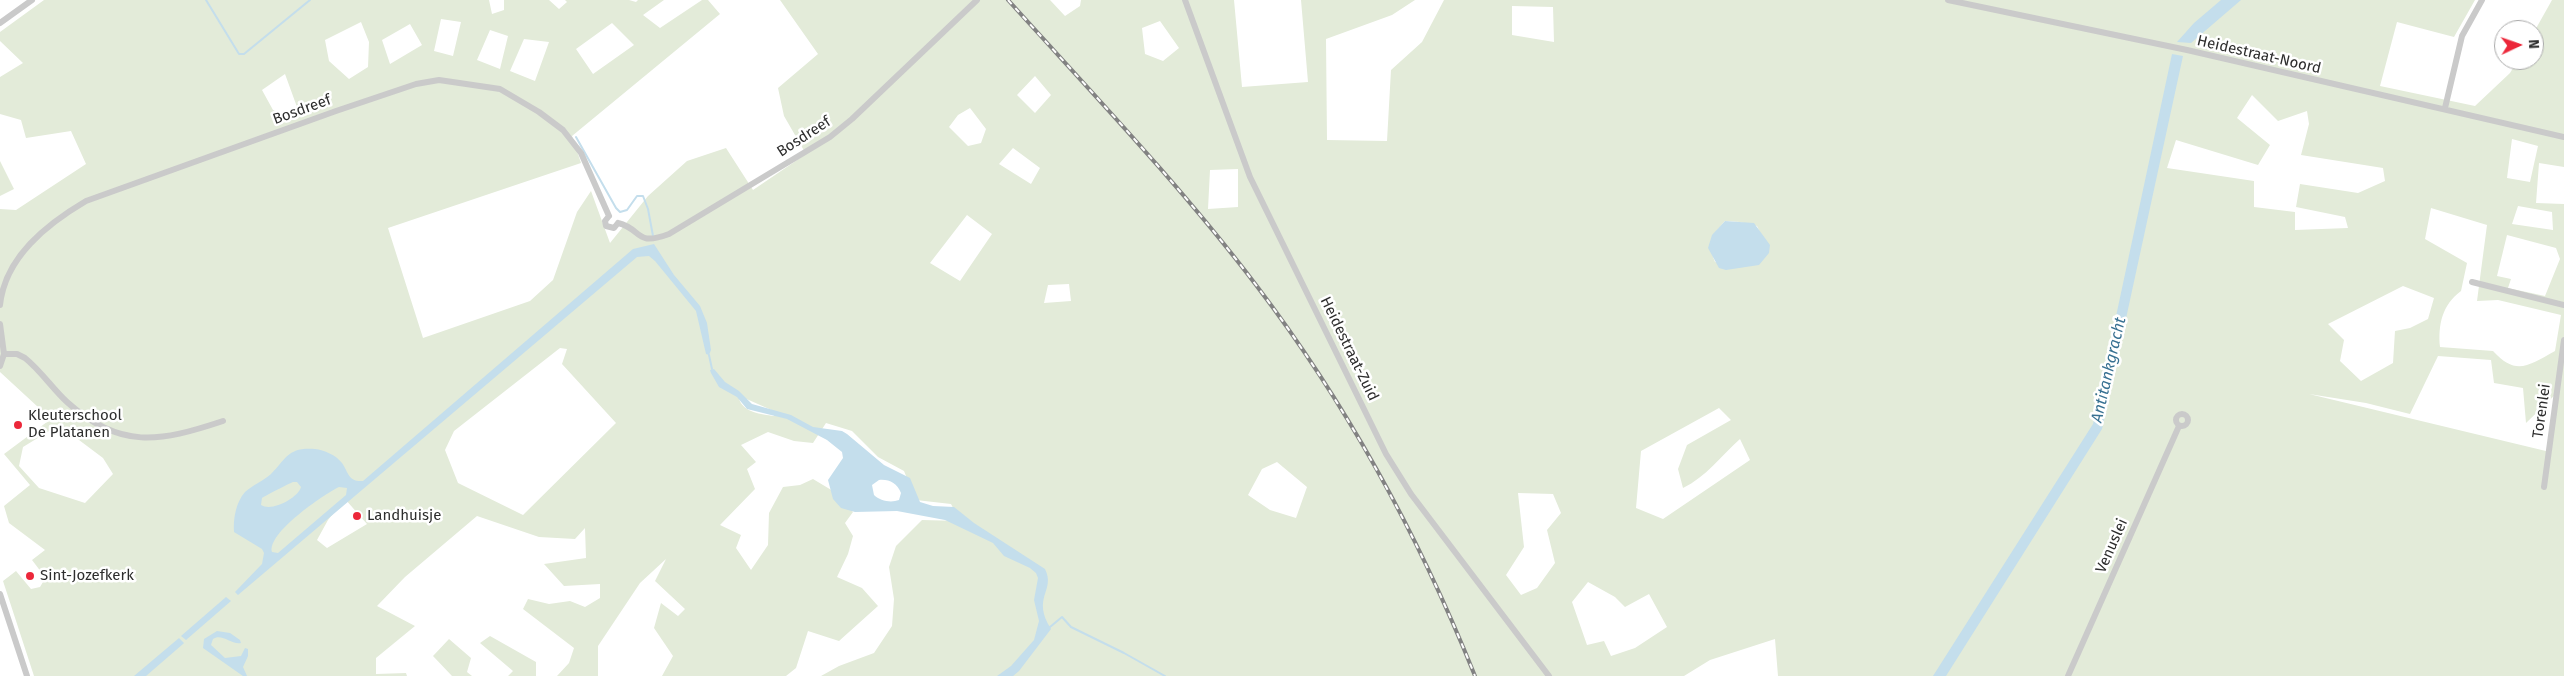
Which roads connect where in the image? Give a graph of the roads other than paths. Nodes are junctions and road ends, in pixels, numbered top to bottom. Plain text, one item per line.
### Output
1 (32, 0) edge
2 (977, 0) edge
3 (1185, 0) edge
4 (1948, 0) edge
5 (2482, 0) edge
6 (0, 23) edge
7 (2444, 108) junction
8 (2564, 136) edge
9 (609, 216) junction
10 (618, 224) junction
11 (2472, 282) dead end
12 (2564, 305) edge
13 (0, 306) edge
14 (0, 324) edge
15 (2564, 340) edge
16 (4, 354) junction
17 (0, 366) edge
18 (223, 421) dead end
19 (2179, 426) dead end
20 (2544, 487) dead end
21 (0, 594) edge
22 (27, 676) edge
23 (1550, 676) edge
24 (2068, 676) edge

1 - 6 street
2 - 10 street, Bosdreef
3 - 23 street, Heidestraat-Zuid
4 - 7 street, Heidestraat-Noord
5 - 7 street
7 - 8 street, Heidestraat-Noord
9 - 10 street, Bosdreef
9 - 10 street, Bosdreef
9 - 13 street, Bosdreef
11 - 12 street
14 - 16 street
15 - 20 street, Torenlei
16 - 17 street
16 - 18 street
19 - 24 street, Venuslei
21 - 22 street

